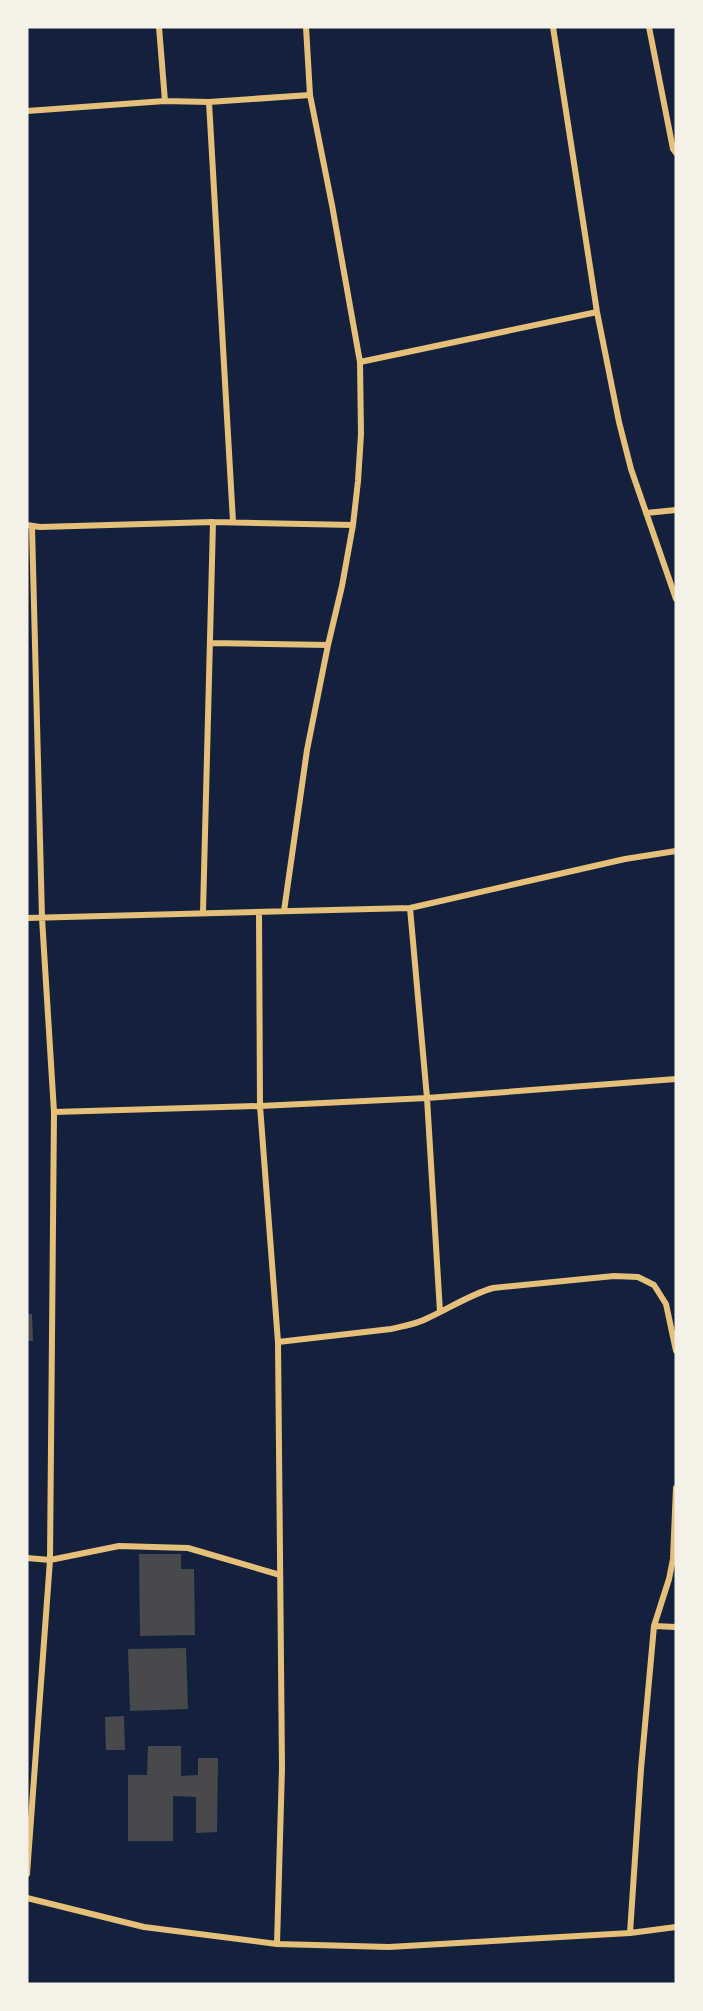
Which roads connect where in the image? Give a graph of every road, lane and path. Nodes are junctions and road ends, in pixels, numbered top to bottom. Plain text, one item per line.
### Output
1 (159, 27) edge
2 (306, 27) edge
3 (553, 27) edge
4 (649, 27) edge
5 (310, 95) junction
6 (165, 101) junction
7 (208, 102) junction
8 (27, 111) edge
9 (676, 153) edge
10 (597, 312) junction
11 (360, 362) junction
12 (676, 510) edge
13 (646, 513) junction
14 (213, 522) junction
15 (233, 522) junction
16 (353, 525) junction
17 (30, 526) edge
18 (676, 599) edge
19 (210, 643) junction
20 (328, 645) junction
21 (676, 851) edge
22 (410, 908) junction
23 (284, 911) junction
24 (203, 912) junction
25 (260, 912) junction
26 (27, 918) edge
27 (42, 918) junction
28 (676, 1079) edge
29 (427, 1098) junction
30 (260, 1106) junction
31 (54, 1112) junction
32 (440, 1312) junction
33 (278, 1342) junction
34 (676, 1350) edge
35 (676, 1488) edge
36 (27, 1558) edge
37 (50, 1560) junction
38 (280, 1575) junction
39 (654, 1626) junction
40 (676, 1628) edge
41 (27, 1874) edge
42 (27, 1898) edge
43 (676, 1927) edge
44 (630, 1933) junction
45 (277, 1944) junction

1 - 6 street
2 - 5 street
3 - 10 street
4 - 9 street
5 - 7 street
5 - 11 street
6 - 7 street
6 - 8 street
7 - 15 street
10 - 11 street
10 - 13 street
11 - 16 street
12 - 13 street
13 - 18 street
14 - 15 street
14 - 17 street
14 - 19 street
15 - 16 street
16 - 20 street
17 - 27 street
19 - 20 street
19 - 24 street
20 - 23 street
21 - 22 street
22 - 23 street
22 - 29 street
23 - 25 street
24 - 25 street
24 - 27 street
25 - 30 street
26 - 27 street
27 - 31 street
28 - 29 street
29 - 30 street
29 - 32 street
30 - 31 street
30 - 33 street
31 - 37 street
32 - 33 street
32 - 34 street
33 - 38 street
35 - 39 street
36 - 37 street
37 - 38 street
37 - 41 street
38 - 45 street
39 - 40 street
39 - 44 street
42 - 45 street
43 - 44 street
44 - 45 street

